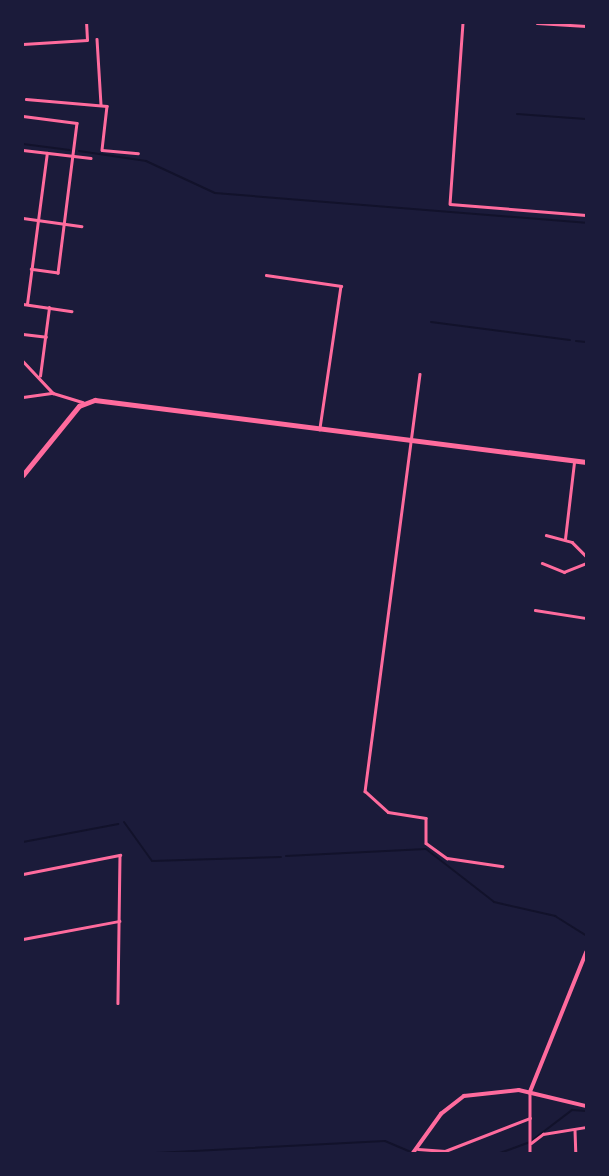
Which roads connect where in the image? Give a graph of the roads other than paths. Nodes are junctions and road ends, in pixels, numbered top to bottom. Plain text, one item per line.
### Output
1 (86, 23) edge
2 (463, 23) edge
3 (537, 23) edge
4 (586, 26) edge
5 (97, 39) dead end
6 (23, 44) edge
7 (26, 99) dead end
8 (101, 105) junction
9 (23, 116) edge
10 (23, 150) edge
11 (47, 153) junction
12 (138, 153) dead end
13 (74, 156) junction
14 (91, 158) dead end
15 (586, 215) edge
16 (23, 218) edge
17 (38, 219) junction
18 (64, 224) junction
19 (80, 226) dead end
20 (31, 270) junction
21 (267, 275) dead end
22 (25, 304) edge
23 (49, 308) junction
24 (71, 311) dead end
25 (23, 334) edge
26 (46, 337) junction
27 (23, 361) edge
28 (420, 374) dead end
29 (40, 376) junction
30 (53, 393) junction
31 (23, 397) edge
32 (83, 402) junction
33 (320, 429) junction
34 (410, 441) junction
35 (574, 460) junction
36 (586, 462) edge
37 (23, 475) edge
38 (546, 535) dead end
39 (565, 539) junction
40 (586, 556) edge
41 (542, 563) dead end
42 (586, 563) edge
43 (536, 610) dead end
44 (586, 618) edge
45 (502, 866) dead end
46 (23, 874) edge
47 (119, 921) junction
48 (23, 939) edge
49 (586, 953) edge
50 (118, 1003) dead end
51 (530, 1092) junction
52 (586, 1106) edge
53 (530, 1118) junction
54 (586, 1127) edge
55 (575, 1130) junction
56 (531, 1143) junction
57 (415, 1151) edge
58 (530, 1153) edge
59 (576, 1153) edge

1 - 6 street
2 - 15 street
3 - 4 street
5 - 8 street
7 - 8 street
8 - 12 street
9 - 13 street
10 - 11 street
11 - 13 street
11 - 17 street
13 - 14 street
13 - 18 street
16 - 17 street
17 - 18 street
17 - 20 street
18 - 19 street
18 - 20 street
20 - 22 street
21 - 33 street
22 - 23 street
23 - 24 street
23 - 26 street
25 - 26 street
26 - 29 street
27 - 29 street
28 - 34 street
29 - 30 street
30 - 31 street
30 - 32 street
32 - 33 main road
32 - 37 main road
33 - 34 main road
34 - 35 main road
34 - 45 street
35 - 36 main road
35 - 39 street
38 - 39 street
39 - 40 street
41 - 42 street
43 - 44 street
46 - 47 street
47 - 48 street
47 - 50 street
49 - 51 street
51 - 52 street
51 - 53 street
51 - 57 street
53 - 56 street
53 - 57 street
54 - 55 street
55 - 56 street
55 - 59 street
56 - 58 street

